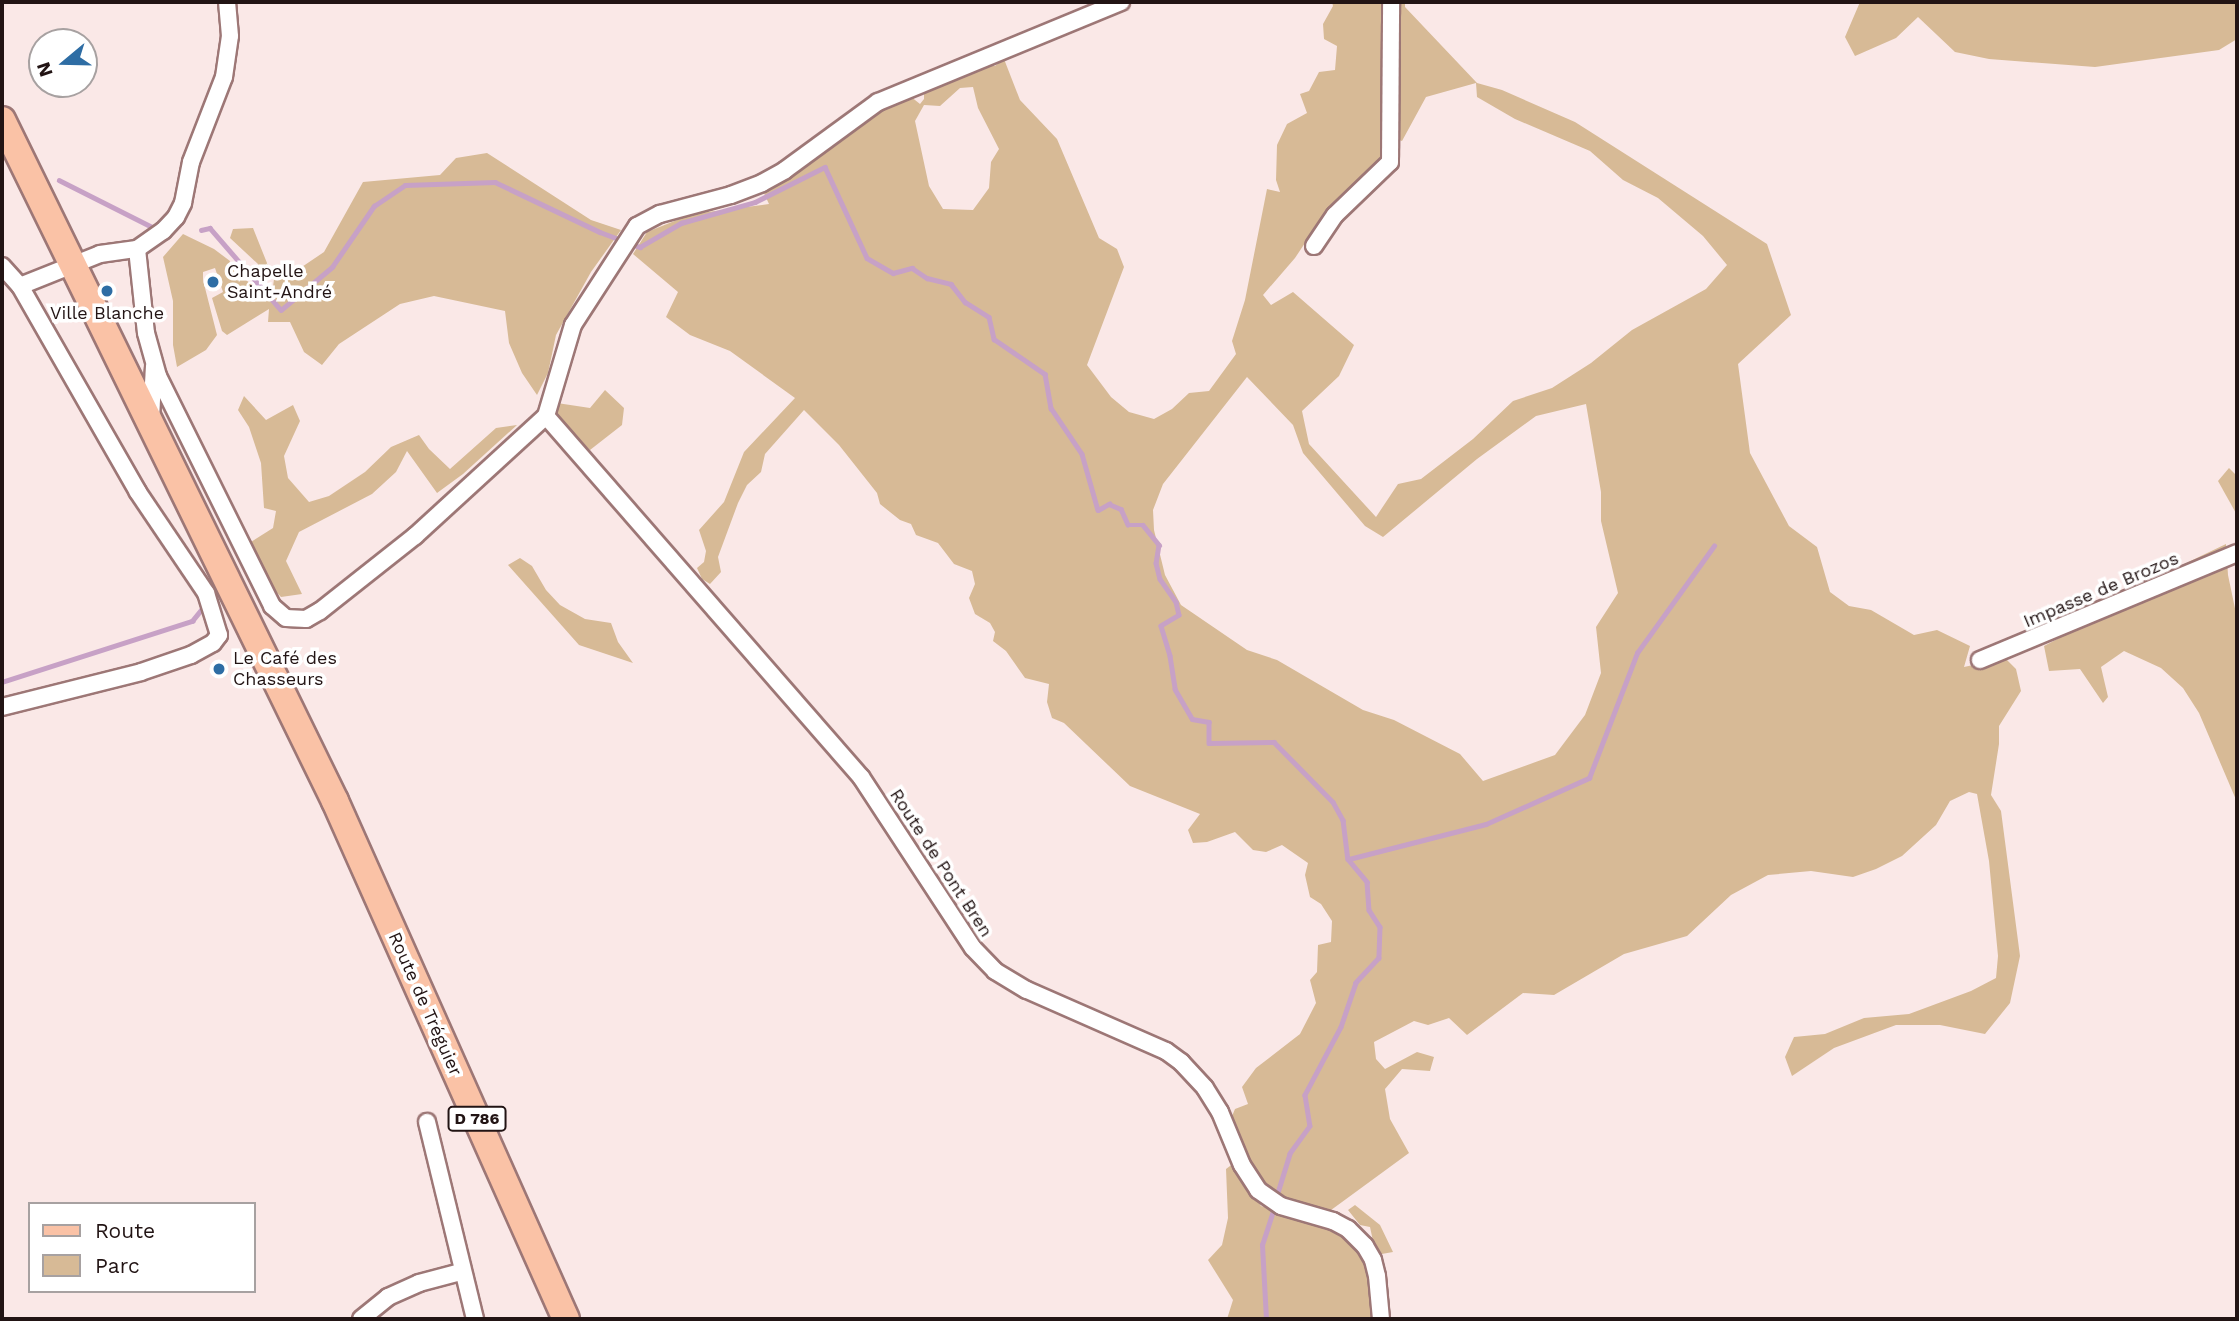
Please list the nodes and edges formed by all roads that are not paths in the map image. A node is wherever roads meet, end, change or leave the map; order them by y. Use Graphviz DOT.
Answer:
graph roads {
  1 [pos="227,2"];
  2 [pos="1121,2"];
  3 [pos="1391,2"];
  4 [pos="2,120"];
  5 [pos="1314,246"];
  6 [pos="137,249"];
  7 [pos="74,264"];
  8 [pos="2,266"];
  9 [pos="20,286"];
  10 [pos="154,363"];
  11 [pos="546,416"];
  12 [pos="151,423"];
  13 [pos="2237,553"];
  14 [pos="1980,660"];
  15 [pos="2,707"];
  16 [pos="427,1122"];
  17 [pos="461,1272"];
  18 [pos="362,1319"];
  19 [pos="475,1319"];
  20 [pos="566,1319"];
  21 [pos="1381,1319"];
  1 -- 6 [label="street"];
  2 -- 11 [label="street"];
  3 -- 5 [label="street"];
  4 -- 7 [label="main road, D 786"];
  6 -- 7 [label="street"];
  6 -- 10 [label="street"];
  7 -- 9 [label="street"];
  7 -- 12 [label="main road, D 786"];
  8 -- 9 [label="street"];
  9 -- 15 [label="street"];
  10 -- 11 [label="street"];
  10 -- 12 [label="street"];
  11 -- 21 [label="street, Route de Pont Bren"];
  12 -- 20 [label="main road, Route de Tréguier / D 786"];
  13 -- 14 [label="street, Impasse de Brozos"];
  16 -- 17 [label="street"];
  17 -- 18 [label="street"];
  17 -- 19 [label="street"];
}
